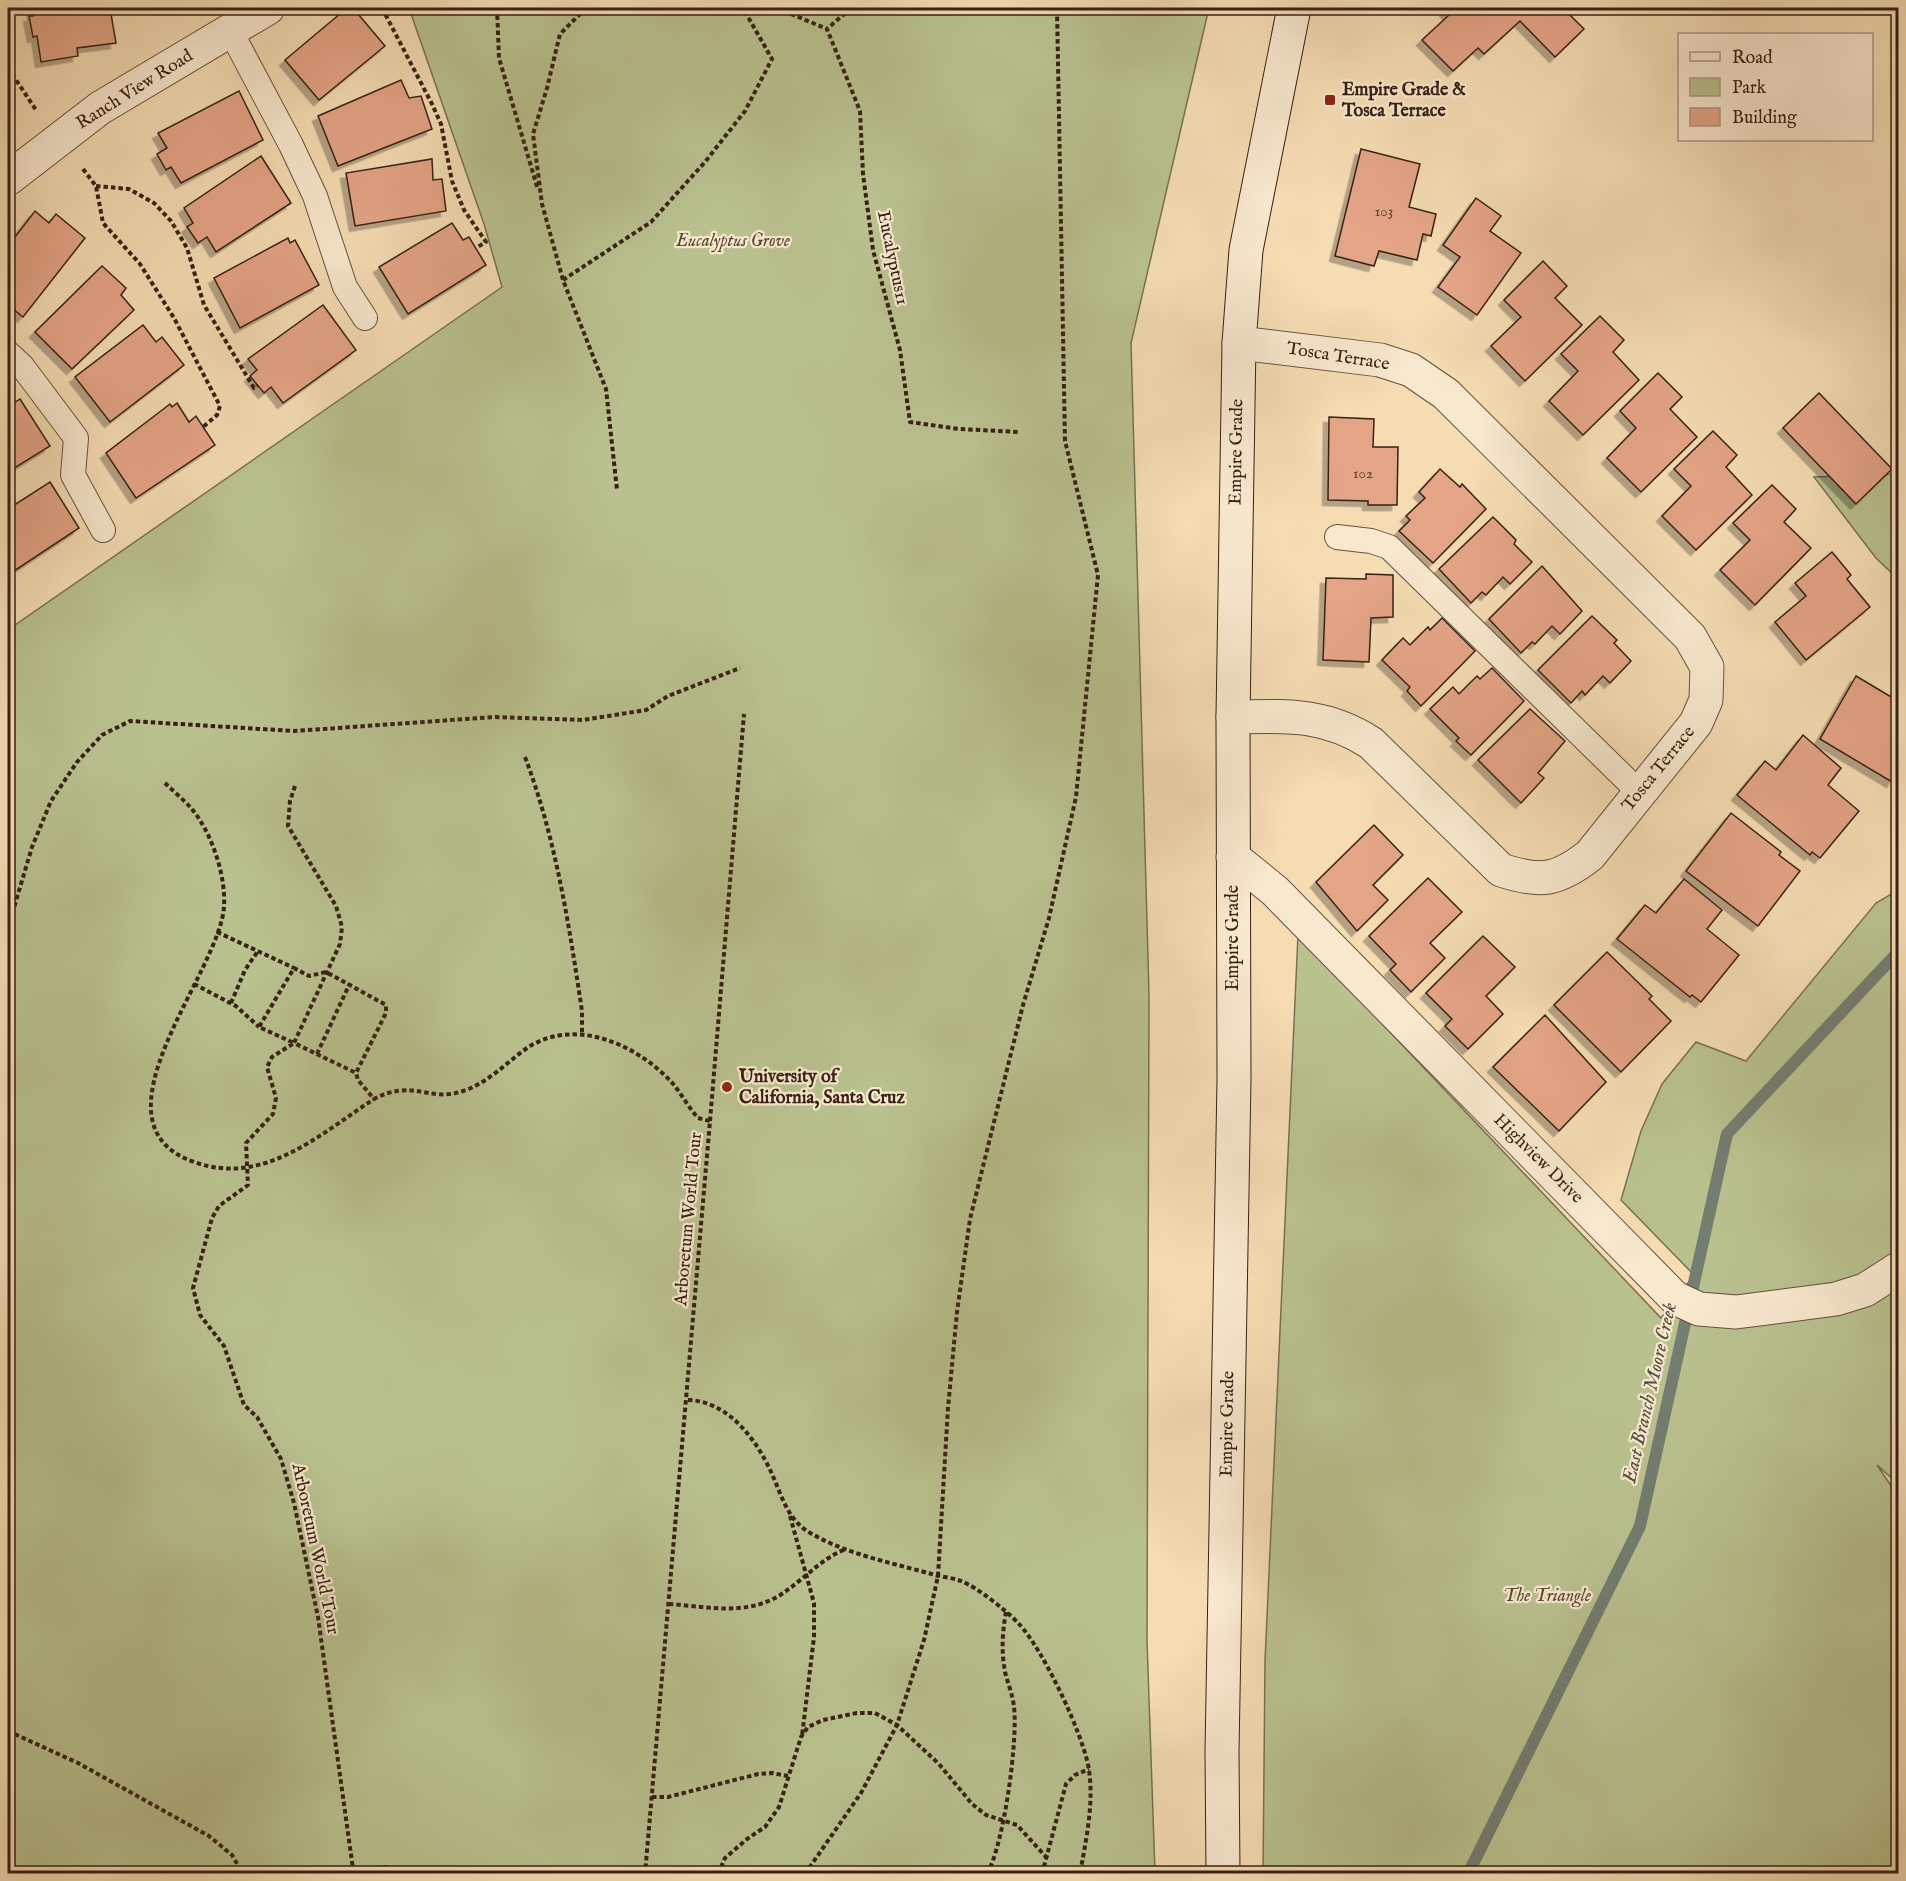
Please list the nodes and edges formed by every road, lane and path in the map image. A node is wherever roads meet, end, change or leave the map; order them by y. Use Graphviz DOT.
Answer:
graph roads {
  1 [pos="268,8"];
  2 [pos="382,8"];
  3 [pos="497,8"];
  4 [pos="586,8"];
  5 [pos="743,8"];
  6 [pos="777,8"];
  7 [pos="851,8"];
  8 [pos="1057,8"];
  9 [pos="1294,8"];
  10 [pos="827,28"];
  11 [pos="231,32"];
  12 [pos="8,69"];
  13 [pos="41,119"];
  14 [pos="82,167"];
  15 [pos="8,179"];
  16 [pos="96,186"];
  17 [pos="542,204"];
  18 [pos="476,248"];
  19 [pos="563,280"];
  20 [pos="365,318"];
  21 [pos="1239,343"];
  22 [pos="8,353"];
  23 [pos="258,385"];
  24 [pos="203,427"];
  25 [pos="1019,432"];
  26 [pos="617,490"];
  27 [pos="103,530"];
  28 [pos="1337,537"];
  29 [pos="740,668"];
  30 [pos="744,714"];
  31 [pos="1233,717"];
  32 [pos="525,757"];
  33 [pos="165,783"];
  34 [pos="295,786"];
  35 [pos="1640,793"];
  36 [pos="1233,857"];
  37 [pos="8,928"];
  38 [pos="217,932"];
  39 [pos="258,951"];
  40 [pos="294,968"];
  41 [pos="326,972"];
  42 [pos="350,983"];
  43 [pos="194,984"];
  44 [pos="231,1003"];
  45 [pos="259,1027"];
  46 [pos="582,1034"];
  47 [pos="294,1043"];
  48 [pos="317,1054"];
  49 [pos="356,1073"];
  50 [pos="374,1099"];
  51 [pos="710,1121"];
  52 [pos="247,1165"];
  53 [pos="1899,1269"];
  54 [pos="688,1400"];
  55 [pos="790,1516"];
  56 [pos="847,1549"];
  57 [pos="807,1573"];
  58 [pos="938,1576"];
  59 [pos="669,1604"];
  60 [pos="1006,1612"];
  61 [pos="897,1725"];
  62 [pos="8,1731"];
  63 [pos="801,1737"];
  64 [pos="1089,1769"];
  65 [pos="788,1776"];
  66 [pos="652,1797"];
  67 [pos="1001,1820"];
  68 [pos="1047,1858"];
  69 [pos="353,1869"];
  70 [pos="243,1874"];
  71 [pos="327,1874"];
  72 [pos="406,1874"];
  73 [pos="645,1874"];
  74 [pos="718,1874"];
  75 [pos="805,1874"];
  76 [pos="987,1874"];
  77 [pos="1042,1874"];
  78 [pos="1080,1874"];
  79 [pos="1223,1874"];
  1 -- 11 [label="street, Ranch View Road"];
  2 -- 18 [label="path"];
  3 -- 17 [label="path"];
  4 -- 17 [label="path"];
  5 -- 19 [label="path"];
  6 -- 10 [label="path"];
  7 -- 10 [label="path"];
  8 -- 58 [label="path"];
  9 -- 21 [label="street, Empire Grade"];
  10 -- 25 [label="path, Eucalyptus11"];
  11 -- 15 [label="street, Ranch View Road"];
  11 -- 20 [label="lane"];
  12 -- 13 [label="path"];
  14 -- 16 [label="path"];
  16 -- 23 [label="path"];
  16 -- 24 [label="path"];
  17 -- 19 [label="path"];
  19 -- 26 [label="path"];
  21 -- 31 [label="street, Empire Grade"];
  21 -- 35 [label="street, Tosca Terrace"];
  22 -- 27 [label="lane"];
  28 -- 35 [label="lane"];
  29 -- 37 [label="path"];
  30 -- 51 [label="path"];
  31 -- 35 [label="street, Tosca Terrace"];
  31 -- 36 [label="street, Empire Grade"];
  32 -- 46 [label="path"];
  33 -- 38 [label="path, Arboretum World Tour"];
  34 -- 41 [label="path"];
  36 -- 53 [label="street, Highview Drive"];
  36 -- 79 [label="street, Empire Grade"];
  38 -- 39 [label="path"];
  38 -- 43 [label="path, Arboretum World Tour"];
  39 -- 40 [label="path"];
  39 -- 44 [label="path"];
  40 -- 41 [label="path"];
  40 -- 45 [label="path"];
  41 -- 42 [label="path"];
  41 -- 47 [label="path"];
  42 -- 48 [label="path"];
  42 -- 49 [label="path"];
  43 -- 44 [label="path"];
  43 -- 52 [label="path, Arboretum World Tour"];
  44 -- 45 [label="path"];
  45 -- 47 [label="path"];
  46 -- 50 [label="path, Arboretum World Tour"];
  46 -- 51 [label="path, Arboretum World Tour"];
  47 -- 48 [label="path"];
  47 -- 52 [label="path, Arboretum World Tour"];
  48 -- 49 [label="path"];
  49 -- 50 [label="path"];
  50 -- 52 [label="path, Arboretum World Tour"];
  51 -- 54 [label="path, Arboretum World Tour"];
  52 -- 69 [label="path, Arboretum World Tour"];
  54 -- 55 [label="path"];
  54 -- 59 [label="path, Arboretum World Tour"];
  55 -- 56 [label="path"];
  55 -- 57 [label="path"];
  56 -- 57 [label="path"];
  56 -- 58 [label="path"];
  57 -- 59 [label="path"];
  57 -- 63 [label="path"];
  58 -- 60 [label="path"];
  58 -- 61 [label="path"];
  59 -- 66 [label="path, Arboretum World Tour"];
  60 -- 64 [label="path"];
  60 -- 67 [label="path"];
  61 -- 63 [label="path"];
  61 -- 67 [label="path"];
  61 -- 75 [label="path"];
  62 -- 70 [label="path"];
  63 -- 65 [label="path"];
  64 -- 68 [label="path"];
  64 -- 78 [label="path"];
  65 -- 66 [label="path"];
  65 -- 74 [label="path"];
  66 -- 73 [label="path, Arboretum World Tour"];
  67 -- 68 [label="path"];
  67 -- 76 [label="path"];
  68 -- 77 [label="path"];
  69 -- 71 [label="path"];
  69 -- 72 [label="path"];
}
